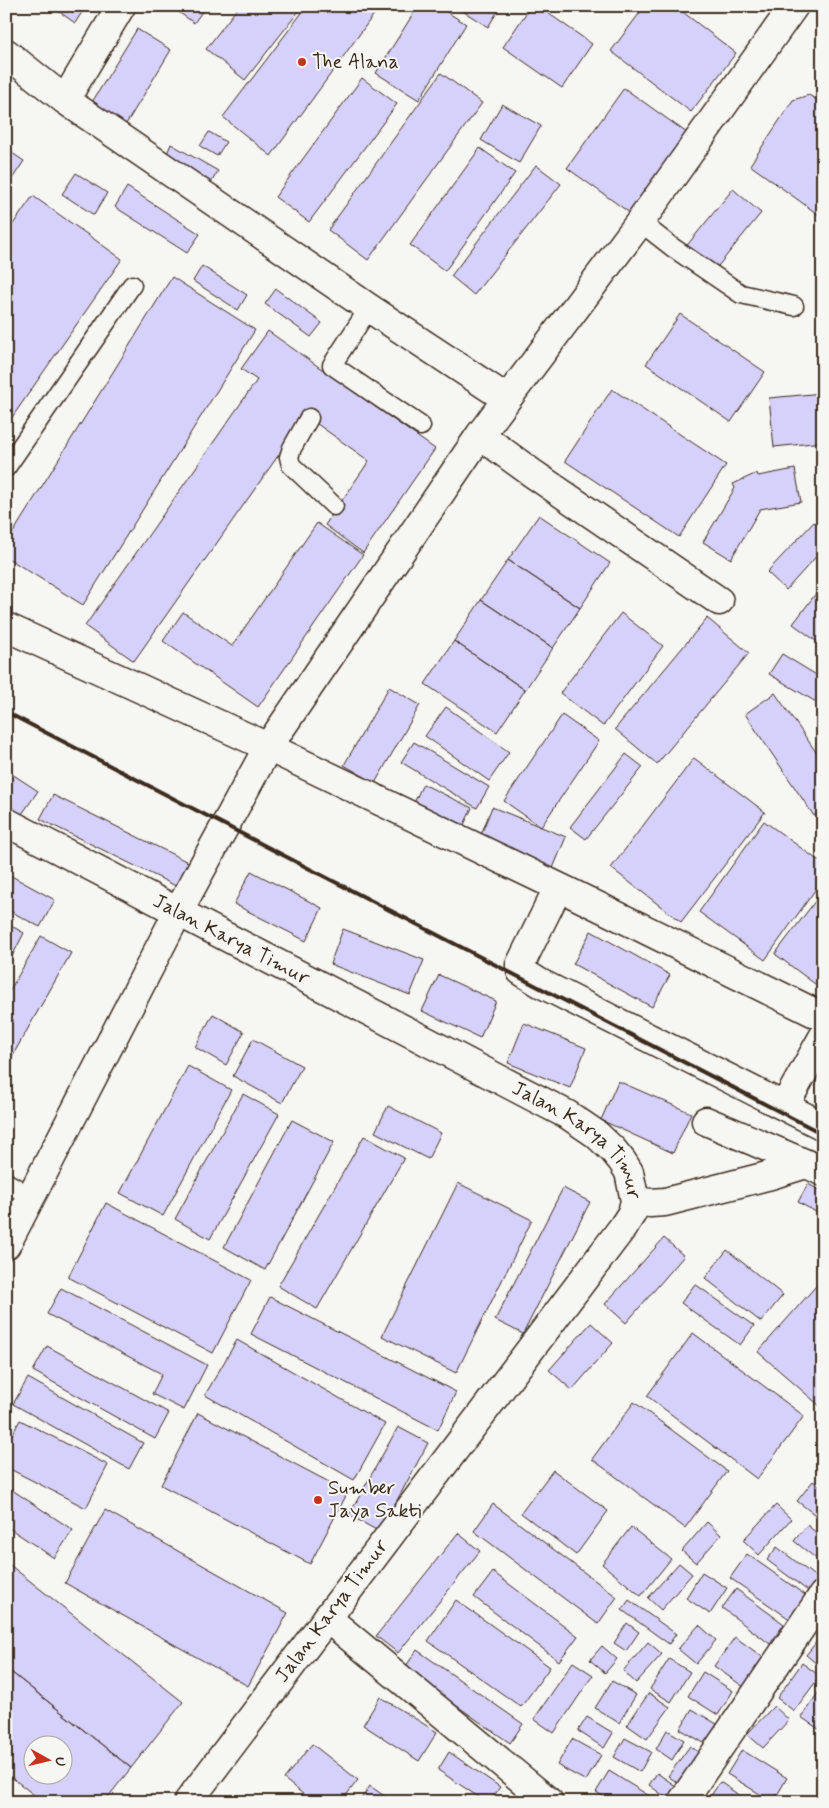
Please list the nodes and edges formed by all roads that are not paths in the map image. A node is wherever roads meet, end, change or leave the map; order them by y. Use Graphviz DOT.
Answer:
graph roads {
  1 [pos="121,6"];
  2 [pos="794,6"];
  3 [pos="6,53"];
  4 [pos="65,100"];
  5 [pos="640,222"];
  6 [pos="132,285"];
  7 [pos="794,306"];
  8 [pos="369,308"];
  9 [pos="507,399"];
  10 [pos="309,418"];
  11 [pos="421,426"];
  12 [pos="480,435"];
  13 [pos="6,468"];
  14 [pos="334,506"];
  15 [pos="719,601"];
  16 [pos="6,627"];
  17 [pos="268,747"];
  18 [pos="6,822"];
  19 [pos="567,891"];
  20 [pos="178,912"];
  21 [pos="823,1017"];
  22 [pos="823,1037"];
  23 [pos="785,1105"];
  24 [pos="706,1121"];
  25 [pos="823,1126"];
  26 [pos="816,1169"];
  27 [pos="6,1182"];
  28 [pos="32,1197"];
  29 [pos="635,1201"];
  30 [pos="6,1245"];
  31 [pos="823,1595"];
  32 [pos="327,1618"];
  33 [pos="188,1802"];
  34 [pos="549,1802"];
  35 [pos="682,1802"];
  1 -- 4 [label="street"];
  2 -- 5 [label="street"];
  3 -- 4 [label="street"];
  4 -- 8 [label="street"];
  5 -- 7 [label="lane"];
  5 -- 9 [label="street"];
  6 -- 13 [label="lane"];
  8 -- 9 [label="street"];
  8 -- 11 [label="lane"];
  9 -- 12 [label="street"];
  10 -- 14 [label="lane"];
  12 -- 15 [label="street"];
  12 -- 17 [label="street"];
  16 -- 17 [label="street"];
  17 -- 19 [label="street"];
  17 -- 20 [label="street"];
  18 -- 20 [label="street, Jalan Karya Timur"];
  19 -- 21 [label="street"];
  19 -- 23 [label="street"];
  20 -- 28 [label="street"];
  20 -- 29 [label="street, Jalan Karya Timur"];
  22 -- 23 [label="street"];
  23 -- 25 [label="street"];
  24 -- 26 [label="street"];
  26 -- 29 [label="street"];
  27 -- 28 [label="lane"];
  28 -- 30 [label="street"];
  29 -- 32 [label="street, Jalan Karya Timur"];
  31 -- 35 [label="street"];
  32 -- 33 [label="street, Jalan Karya Timur"];
  32 -- 34 [label="street"];
}
